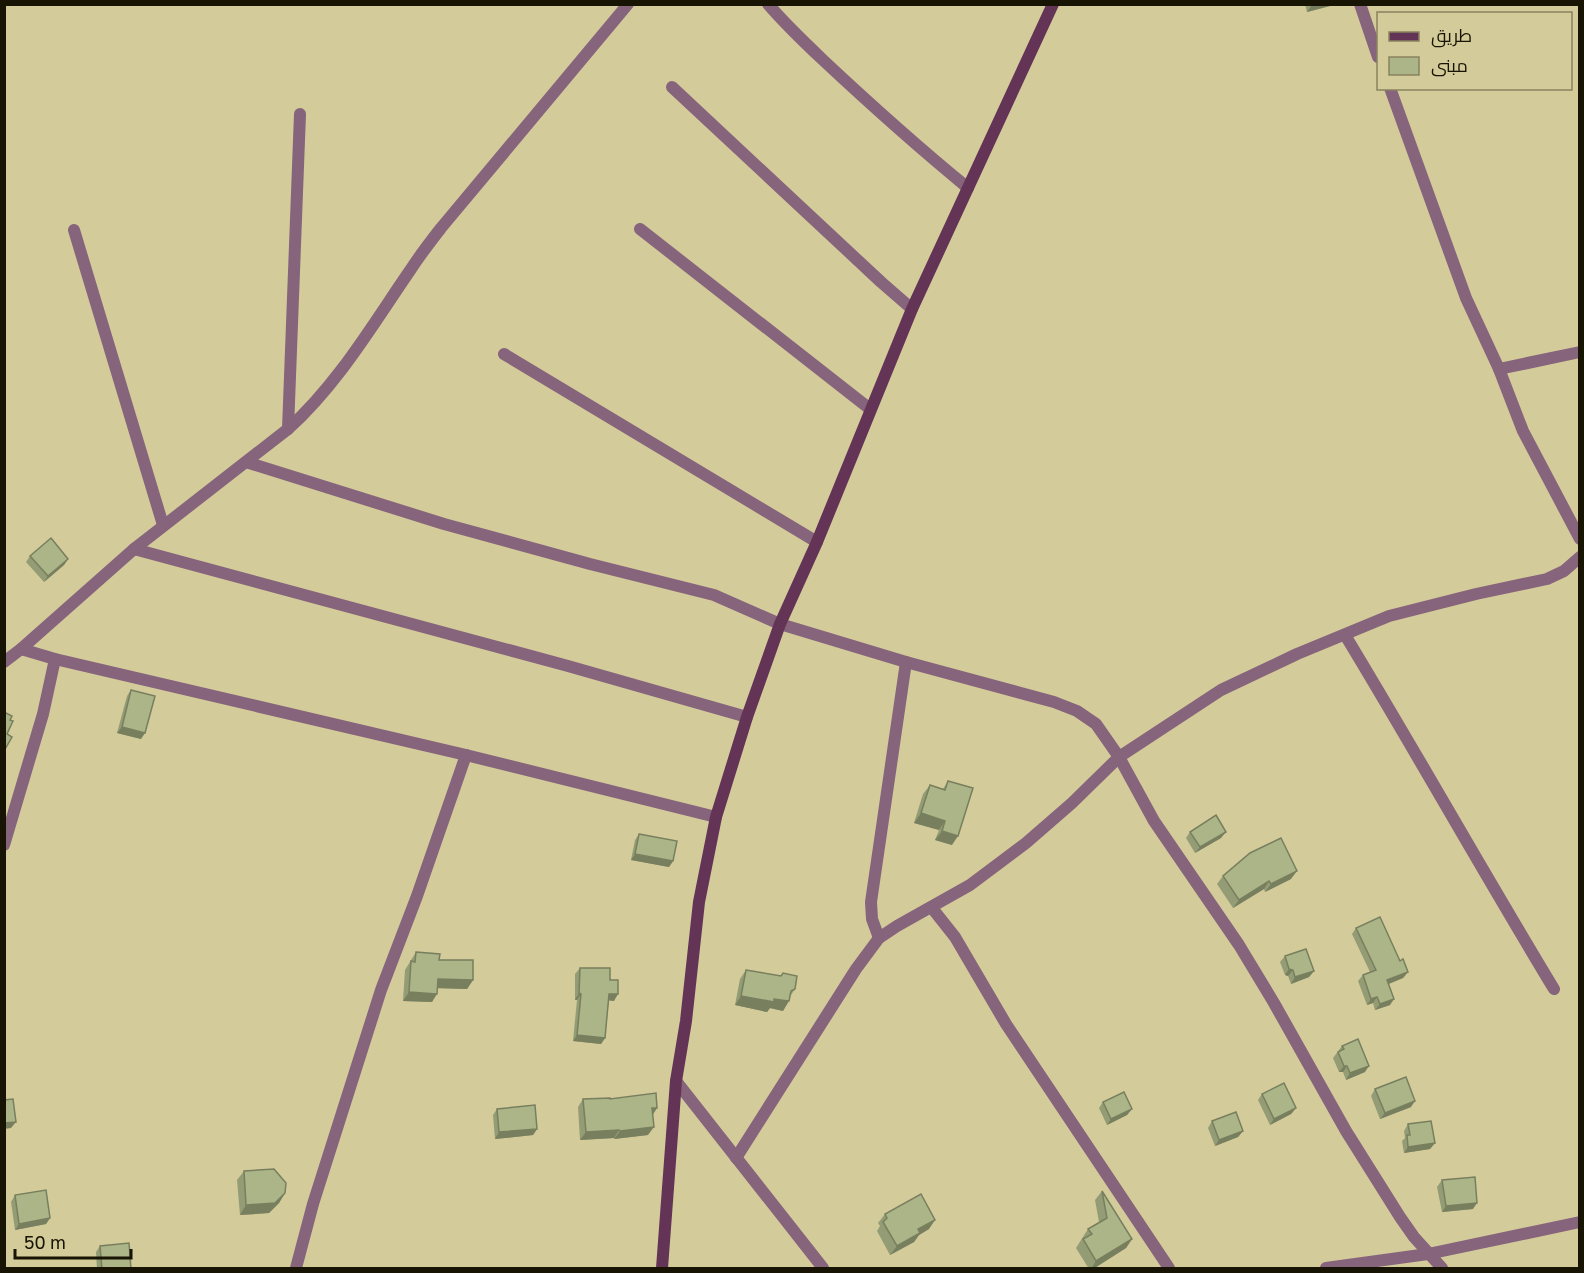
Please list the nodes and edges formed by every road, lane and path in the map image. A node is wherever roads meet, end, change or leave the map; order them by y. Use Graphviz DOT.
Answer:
graph roads {
  1 [pos="628,4"];
  2 [pos="768,4"];
  3 [pos="1053,4"];
  4 [pos="1360,4"];
  5 [pos="1377,54"];
  6 [pos="672,87"];
  7 [pos="1391,90"];
  8 [pos="300,114"];
  9 [pos="968,188"];
  10 [pos="640,229"];
  11 [pos="74,230"];
  12 [pos="912,309"];
  13 [pos="1580,352"];
  14 [pos="504,354"];
  15 [pos="1498,369"];
  16 [pos="870,410"];
  17 [pos="288,429"];
  18 [pos="246,462"];
  19 [pos="163,525"];
  20 [pos="1580,539"];
  21 [pos="816,542"];
  22 [pos="134,549"];
  23 [pos="1580,557"];
  24 [pos="780,624"];
  25 [pos="1345,634"];
  26 [pos="21,650"];
  27 [pos="55,659"];
  28 [pos="4,662"];
  29 [pos="906,662"];
  30 [pos="747,717"];
  31 [pos="466,755"];
  32 [pos="1119,757"];
  33 [pos="716,817"];
  34 [pos="4,845"];
  35 [pos="932,908"];
  36 [pos="879,938"];
  37 [pos="1554,988"];
  38 [pos="676,1081"];
  39 [pos="736,1158"];
  40 [pos="1580,1222"];
  41 [pos="1428,1254"];
  42 [pos="296,1269"];
  43 [pos="662,1269"];
  44 [pos="823,1269"];
  45 [pos="1169,1269"];
  46 [pos="1326,1269"];
  47 [pos="1442,1269"];
  1 -- 17 [label="street"];
  2 -- 9 [label="street"];
  3 -- 9 [label="street"];
  4 -- 5 [label="street"];
  6 -- 12 [label="street"];
  7 -- 15 [label="street"];
  8 -- 17 [label="street"];
  9 -- 12 [label="street"];
  10 -- 16 [label="street"];
  11 -- 19 [label="street"];
  12 -- 16 [label="street"];
  13 -- 15 [label="street"];
  14 -- 21 [label="street"];
  15 -- 20 [label="street"];
  16 -- 21 [label="street"];
  17 -- 18 [label="street"];
  18 -- 19 [label="street"];
  18 -- 24 [label="street"];
  19 -- 22 [label="street"];
  21 -- 24 [label="street"];
  22 -- 26 [label="street"];
  22 -- 30 [label="street"];
  23 -- 25 [label="street"];
  24 -- 29 [label="street"];
  24 -- 30 [label="street"];
  25 -- 32 [label="street"];
  25 -- 37 [label="street"];
  26 -- 27 [label="street"];
  26 -- 28 [label="street"];
  27 -- 31 [label="street"];
  27 -- 34 [label="street"];
  29 -- 32 [label="street"];
  29 -- 36 [label="street"];
  30 -- 33 [label="street"];
  31 -- 33 [label="street"];
  31 -- 42 [label="street"];
  32 -- 35 [label="street"];
  32 -- 41 [label="street"];
  33 -- 38 [label="street"];
  35 -- 36 [label="street"];
  35 -- 45 [label="street"];
  36 -- 39 [label="street"];
  38 -- 39 [label="street"];
  38 -- 43 [label="street"];
  39 -- 44 [label="street"];
  40 -- 41 [label="street"];
  41 -- 46 [label="street"];
  41 -- 47 [label="street"];
}
